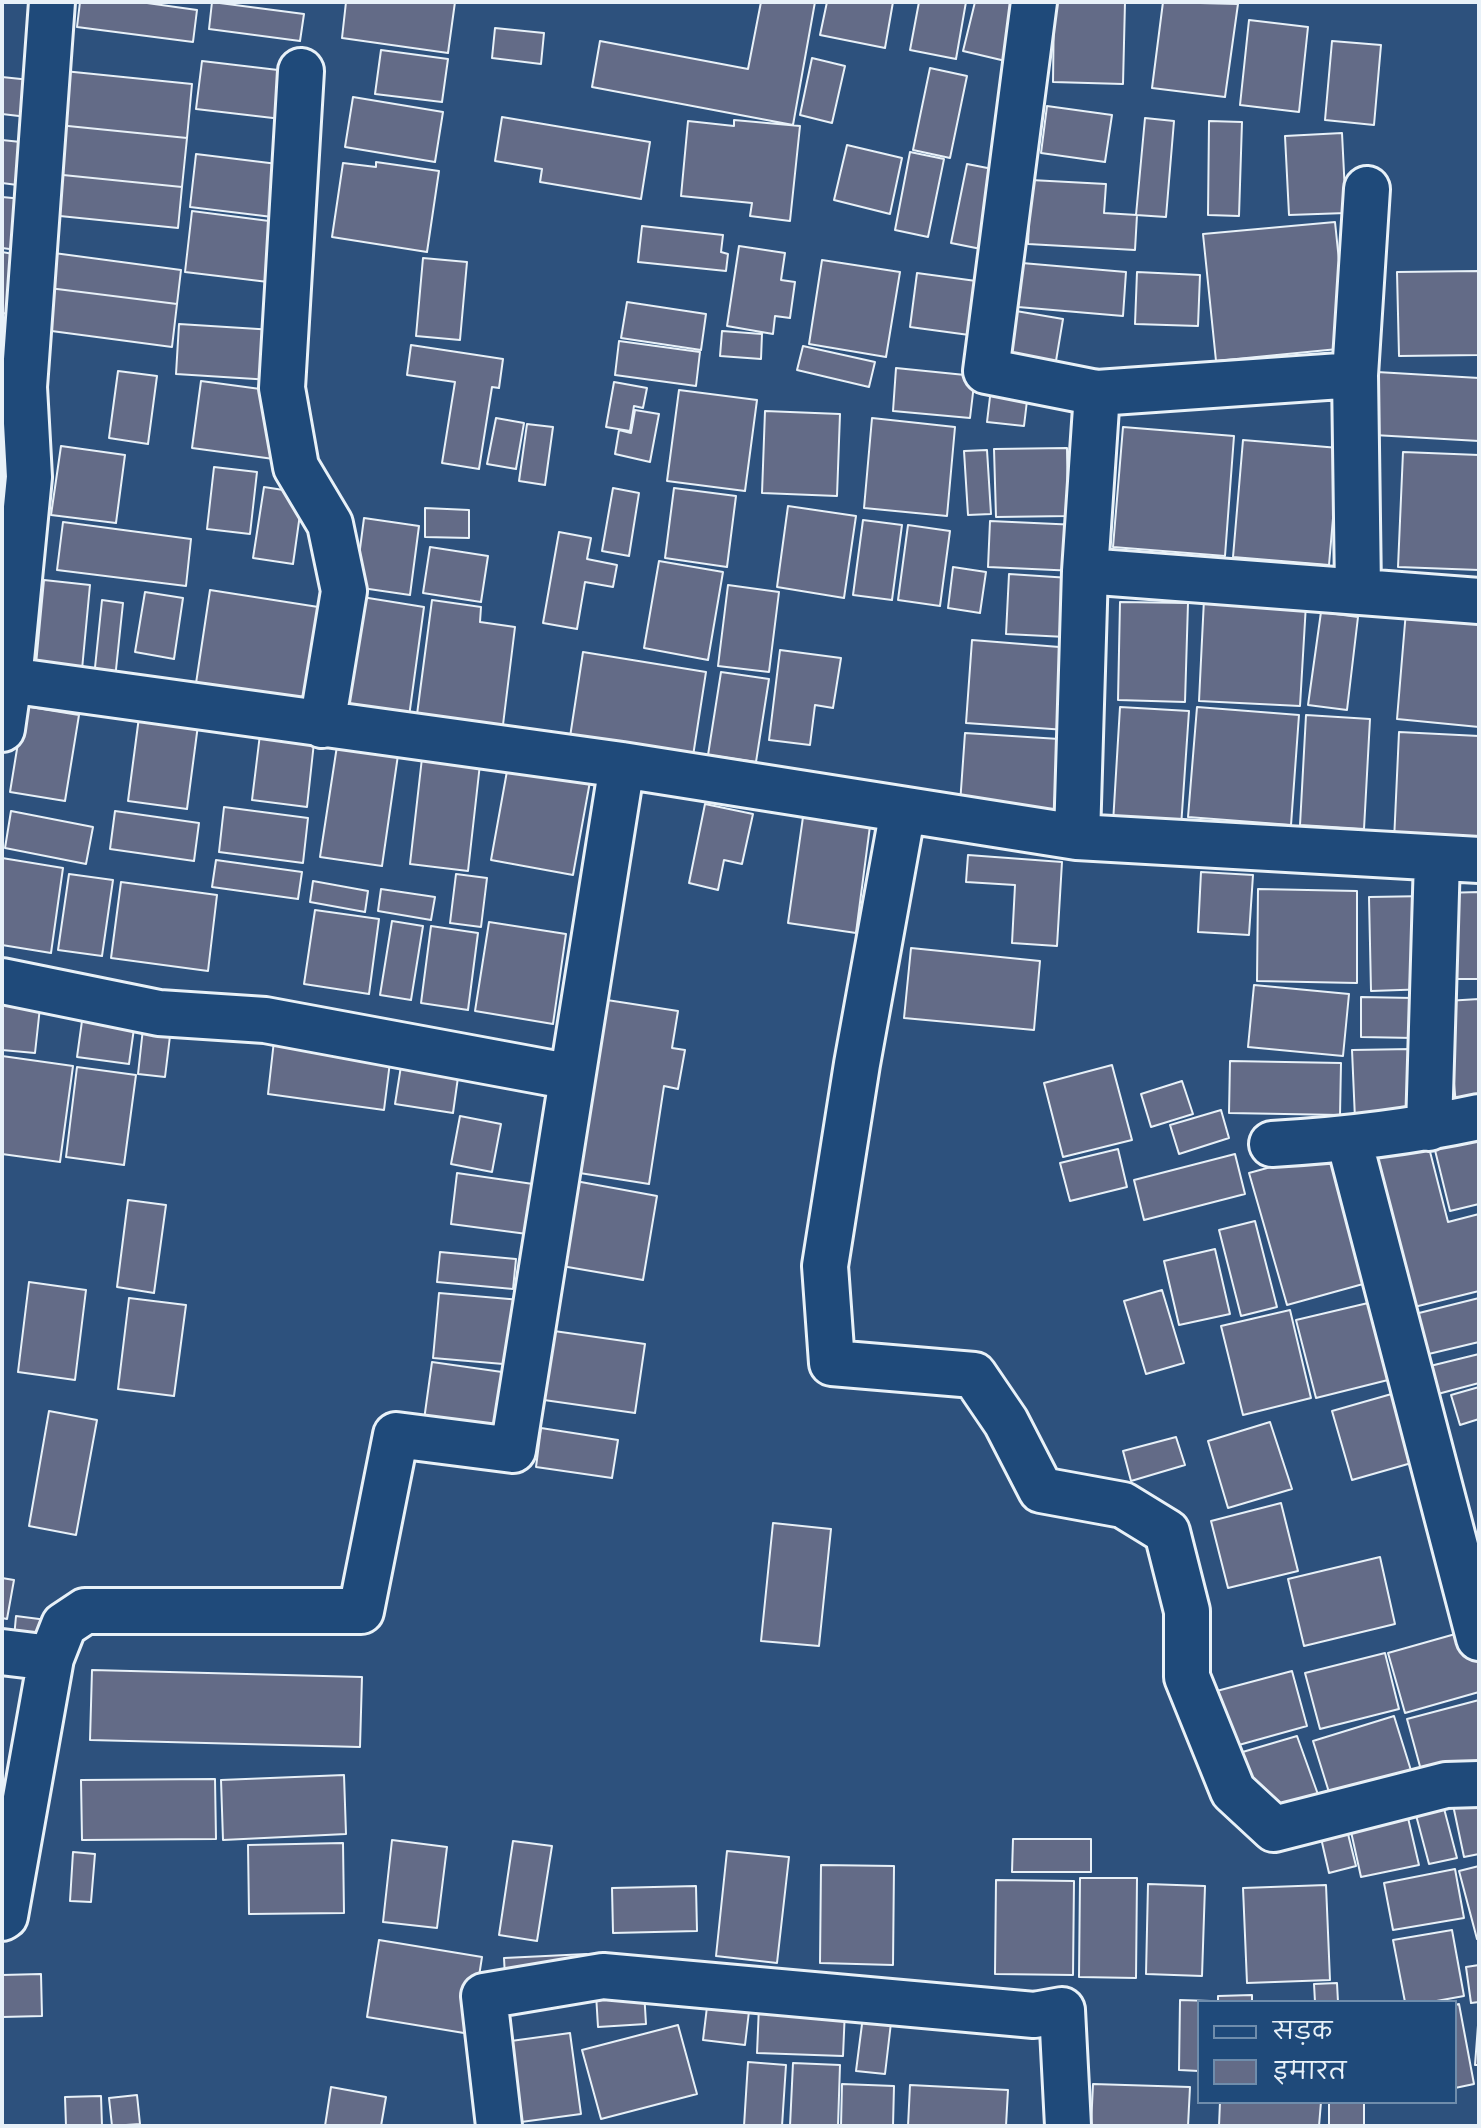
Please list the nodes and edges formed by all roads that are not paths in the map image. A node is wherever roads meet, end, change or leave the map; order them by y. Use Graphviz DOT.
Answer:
graph roads {
  1 [pos="52,2"];
  2 [pos="1034,2"];
  3 [pos="301,71"];
  4 [pos="1367,189"];
  5 [pos="1355,375"];
  6 [pos="1097,393"];
  7 [pos="1085,571"];
  8 [pos="1358,590"];
  9 [pos="1479,601"];
  10 [pos="6,680"];
  11 [pos="322,725"];
  12 [pos="2,729"];
  13 [pos="622,765"];
  14 [pos="903,810"];
  15 [pos="1077,837"];
  16 [pos="1458,860"];
  17 [pos="2,981"];
  18 [pos="572,1077"];
  19 [pos="1479,1117"];
  20 [pos="1429,1128"];
  21 [pos="1349,1140"];
  22 [pos="1272,1144"];
  23 [pos="1479,1638"];
  24 [pos="2,1652"];
  25 [pos="51,1658"];
  26 [pos="1479,1784"];
  27 [pos="2,1918"];
  28 [pos="499,2126"];
  29 [pos="1068,2126"];
  1 -- 10 [label="street"];
  2 -- 6 [label="street"];
  3 -- 11 [label="street"];
  4 -- 5 [label="street"];
  5 -- 6 [label="street"];
  5 -- 8 [label="street"];
  6 -- 7 [label="street"];
  7 -- 8 [label="street"];
  7 -- 15 [label="street"];
  8 -- 9 [label="street"];
  10 -- 11 [label="street"];
  10 -- 12 [label="street"];
  11 -- 13 [label="street"];
  13 -- 14 [label="street"];
  13 -- 18 [label="street"];
  14 -- 15 [label="street"];
  14 -- 26 [label="street"];
  15 -- 16 [label="street"];
  16 -- 20 [label="street"];
  17 -- 18 [label="street"];
  18 -- 25 [label="street"];
  19 -- 20 [label="street"];
  20 -- 21 [label="street"];
  21 -- 22 [label="street"];
  21 -- 23 [label="street"];
  24 -- 25 [label="street"];
  25 -- 27 [label="street"];
  28 -- 29 [label="street"];
}
